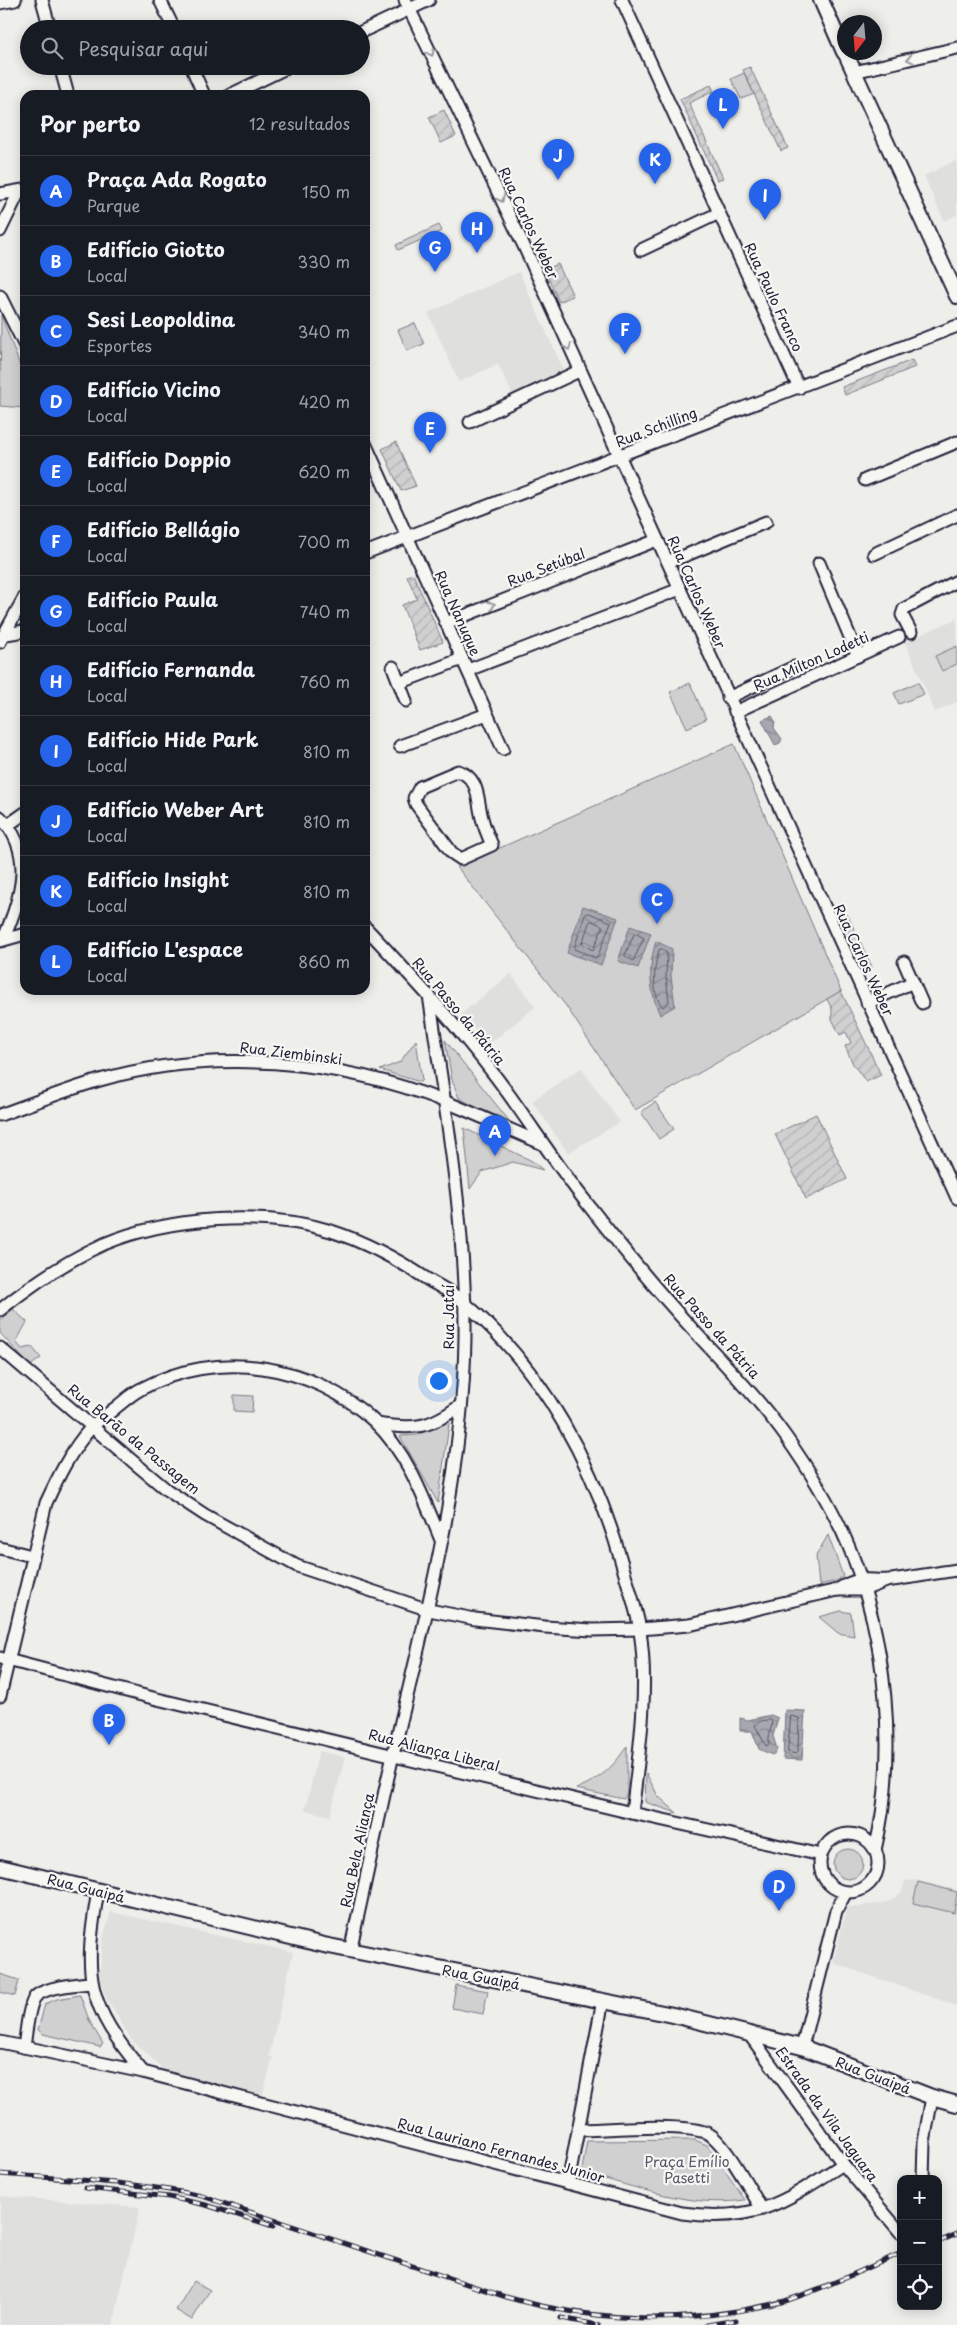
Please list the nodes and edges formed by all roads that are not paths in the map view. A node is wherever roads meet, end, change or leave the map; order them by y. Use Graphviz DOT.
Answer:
graph roads {
  1 [pos="15,0"];
  2 [pos="42,0"];
  3 [pos="160,0"];
  4 [pos="429,0"];
  5 [pos="622,0"];
  6 [pos="820,0"];
  7 [pos="0,3"];
  8 [pos="407,5"];
  9 [pos="48,20"];
  10 [pos="170,20"];
  11 [pos="370,27"];
  12 [pos="837,35"];
  13 [pos="957,48"];
  14 [pos="849,60"];
  15 [pos="854,72"];
  16 [pos="62,75"];
  17 [pos="195,75"];
  18 [pos="271,75"];
  19 [pos="67,90"];
  20 [pos="202,90"];
  21 [pos="240,90"];
  22 [pos="20,191"];
  23 [pos="0,194"];
  24 [pos="20,195"];
  25 [pos="719,213"];
  26 [pos="0,231"];
  27 [pos="641,250"];
  28 [pos="0,296"];
  29 [pos="957,296"];
  30 [pos="957,326"];
  31 [pos="20,336"];
  32 [pos="579,371"];
  33 [pos="799,388"];
  34 [pos="470,422"];
  35 [pos="957,442"];
  36 [pos="370,454"];
  37 [pos="620,457"];
  38 [pos="865,480"];
  39 [pos="957,515"];
  40 [pos="766,522"];
  41 [pos="408,537"];
  42 [pos="657,540"];
  43 [pos="370,551"];
  44 [pos="874,554"];
  45 [pos="668,561"];
  46 [pos="819,563"];
  47 [pos="957,581"];
  48 [pos="680,589"];
  49 [pos="20,606"];
  50 [pos="446,622"];
  51 [pos="911,632"];
  52 [pos="20,633"];
  53 [pos="3,638"];
  54 [pos="899,638"];
  55 [pos="858,656"];
  56 [pos="462,659"];
  57 [pos="393,667"];
  58 [pos="794,667"];
  59 [pos="468,670"];
  60 [pos="399,683"];
  61 [pos="728,698"];
  62 [pos="406,701"];
  63 [pos="735,712"];
  64 [pos="487,714"];
  65 [pos="400,746"];
  66 [pos="503,750"];
  67 [pos="479,796"];
  68 [pos="20,815"];
  69 [pos="4,821"];
  70 [pos="20,850"];
  71 [pos="20,898"];
  72 [pos="370,933"];
  73 [pos="20,935"];
  74 [pos="2,940"];
  75 [pos="904,962"];
  76 [pos="913,982"];
  77 [pos="429,994"];
  78 [pos="922,1003"];
  79 [pos="868,1004"];
  80 [pos="444,1101"];
  81 [pos="0,1115"];
  82 [pos="543,1144"];
  83 [pos="957,1198"];
  84 [pos="464,1302"];
  85 [pos="0,1310"];
  86 [pos="0,1348"];
  87 [pos="461,1405"];
  88 [pos="377,1424"];
  89 [pos="91,1427"];
  90 [pos="442,1540"];
  91 [pos="0,1548"];
  92 [pos="32,1556"];
  93 [pos="957,1570"];
  94 [pos="859,1579"];
  95 [pos="889,1580"];
  96 [pos="837,1590"];
  97 [pos="863,1590"];
  98 [pos="429,1610"];
  99 [pos="640,1629"];
  100 [pos="4,1659"];
  101 [pos="1,1692"];
  102 [pos="393,1756"];
  103 [pos="882,1812"];
  104 [pos="632,1813"];
  105 [pos="864,1839"];
  106 [pos="874,1850"];
  107 [pos="821,1855"];
  108 [pos="0,1866"];
  109 [pos="831,1886"];
  110 [pos="98,1891"];
  111 [pos="846,1892"];
  112 [pos="836,1911"];
  113 [pos="350,1950"];
  114 [pos="91,1983"];
  115 [pos="603,2000"];
  116 [pos="749,2034"];
  117 [pos="0,2042"];
  118 [pos="24,2047"];
  119 [pos="802,2047"];
  120 [pos="143,2072"];
  121 [pos="932,2097"];
  122 [pos="957,2104"];
  123 [pos="578,2130"];
  124 [pos="843,2164"];
  125 [pos="923,2175"];
  126 [pos="568,2183"];
  127 [pos="762,2209"];
  128 [pos="897,2228"];
  1 -- 7 [label="street"];
  2 -- 9 [label="street"];
  3 -- 10 [label="street"];
  4 -- 8 [label="street"];
  5 -- 25 [label="street, Rua Paulo Franco"];
  6 -- 12 [label="main road"];
  8 -- 11 [label="street"];
  8 -- 32 [label="street, Rua Carlos Weber, one-way"];
  13 -- 15 [label="street, one-way"];
  14 -- 15 [label="main road"];
  15 -- 29 [label="main road"];
  16 -- 19 [label="street"];
  17 -- 20 [label="street"];
  18 -- 21 [label="street"];
  22 -- 23 [label="street"];
  24 -- 26 [label="street"];
  25 -- 27 [label="street"];
  25 -- 33 [label="street, Rua Paulo Franco"];
  28 -- 31 [label="street"];
  30 -- 33 [label="street, Rua Schilling"];
  32 -- 34 [label="street"];
  32 -- 37 [label="street, Rua Carlos Weber"];
  33 -- 37 [label="street, Rua Schilling"];
  35 -- 38 [label="street"];
  36 -- 41 [label="street, Rua Nanuque"];
  37 -- 41 [label="street, Rua Schilling"];
  37 -- 42 [label="street, Rua Carlos Weber"];
  39 -- 44 [label="street"];
  40 -- 45 [label="street"];
  41 -- 43 [label="street, Rua Schilling"];
  41 -- 50 [label="street, Rua Nanuque"];
  42 -- 45 [label="street, Rua Carlos Weber"];
  50 -- 42 [label="street, Rua Setúbal, one-way"];
  45 -- 48 [label="street, Rua Carlos Weber"];
  46 -- 55 [label="street"];
  47 -- 51 [label="street"];
  48 -- 59 [label="street, Rua Nanuque"];
  48 -- 61 [label="street, Rua Carlos Weber"];
  49 -- 53 [label="street"];
  50 -- 56 [label="street, Rua Nanuque"];
  52 -- 53 [label="street"];
  54 -- 55 [label="street, Rua Milton Lodetti"];
  55 -- 63 [label="street, Rua Milton Lodetti"];
  56 -- 59 [label="street, Rua Nanuque"];
  56 -- 60 [label="street"];
  57 -- 60 [label="street"];
  58 -- 61 [label="street"];
  59 -- 64 [label="street"];
  60 -- 62 [label="street"];
  61 -- 63 [label="street, Rua Carlos Weber"];
  63 -- 79 [label="street, Rua Carlos Weber"];
  64 -- 65 [label="street"];
  64 -- 66 [label="street"];
  67 -- 67 [label="street"];
  68 -- 69 [label="street"];
  69 -- 70 [label="street"];
  71 -- 74 [label="street"];
  72 -- 77 [label="street, Rua Passo da Pátria"];
  73 -- 74 [label="street"];
  75 -- 76 [label="street"];
  76 -- 78 [label="street"];
  76 -- 79 [label="street"];
  77 -- 80 [label="street, Rua Jataí"];
  77 -- 82 [label="street, Rua Passo da Pátria"];
  79 -- 83 [label="street, Rua Carlos Weber"];
  80 -- 81 [label="street, Rua Ziembinski"];
  80 -- 82 [label="street, Rua Ziembinski"];
  80 -- 84 [label="street, Rua Jataí"];
  82 -- 94 [label="street, Rua Passo da Pátria"];
  84 -- 85 [label="street"];
  84 -- 87 [label="street, Rua Jataí"];
  84 -- 99 [label="street"];
  86 -- 89 [label="street, Rua Barão da Passagem"];
  87 -- 88 [label="street"];
  87 -- 90 [label="street, Rua Jataí"];
  88 -- 89 [label="street"];
  88 -- 90 [label="street"];
  89 -- 92 [label="street"];
  89 -- 98 [label="street, Rua Barão da Passagem"];
  90 -- 98 [label="street, Rua Jataí"];
  91 -- 92 [label="street"];
  92 -- 100 [label="street"];
  93 -- 95 [label="street, Rua Barão da Passagem"];
  94 -- 95 [label="street, Rua Barão da Passagem"];
  94 -- 96 [label="street, Rua Barão da Passagem"];
  94 -- 97 [label="street, Rua Passo da Pátria"];
  95 -- 97 [label="street, Rua Barão da Passagem"];
  96 -- 97 [label="street, Rua Barão da Passagem"];
  96 -- 99 [label="street, Rua Barão da Passagem"];
  97 -- 103 [label="street, Rua Passo da Pátria"];
  98 -- 99 [label="street, Rua Barão da Passagem"];
  98 -- 102 [label="street, Rua Jataí"];
  99 -- 104 [label="street"];
  100 -- 101 [label="street"];
  100 -- 102 [label="street, Rua Aliança Liberal"];
  102 -- 104 [label="street, Rua Aliança Liberal"];
  102 -- 113 [label="street, Rua Bela Aliança"];
  103 -- 105 [label="street, Rua Passo da Pátria"];
  103 -- 106 [label="street, Rua Passo da Pátria"];
  104 -- 107 [label="street, Rua Aliança Liberal"];
  105 -- 106 [label="street"];
  105 -- 107 [label="street"];
  106 -- 111 [label="street"];
  107 -- 109 [label="street"];
  108 -- 110 [label="main road, Rua Guaipá"];
  109 -- 111 [label="street"];
  109 -- 112 [label="street"];
  110 -- 113 [label="main road, Rua Guaipá"];
  110 -- 114 [label="street"];
  111 -- 112 [label="street"];
  112 -- 119 [label="street"];
  113 -- 115 [label="main road, Rua Guaipá"];
  114 -- 118 [label="street"];
  114 -- 120 [label="street"];
  115 -- 116 [label="main road, Rua Guaipá"];
  115 -- 123 [label="street"];
  116 -- 119 [label="main road, Rua Guaipá"];
  116 -- 124 [label="street, Estrada da Vila Jaguara"];
  117 -- 118 [label="street, Rua Lauriano Fernandes Junior"];
  118 -- 120 [label="street, Rua Lauriano Fernandes Junior"];
  119 -- 121 [label="main road, Rua Guaipá"];
  120 -- 126 [label="street, Rua Lauriano Fernandes Junior"];
  121 -- 122 [label="main road, Rua Guaipá"];
  121 -- 125 [label="street"];
  123 -- 126 [label="street"];
  123 -- 127 [label="street"];
  124 -- 127 [label="street, Rua Lauriano Fernandes Junior"];
  124 -- 128 [label="street, Estrada da Vila Jaguara"];
  126 -- 127 [label="street, Rua Lauriano Fernandes Junior"];
}
